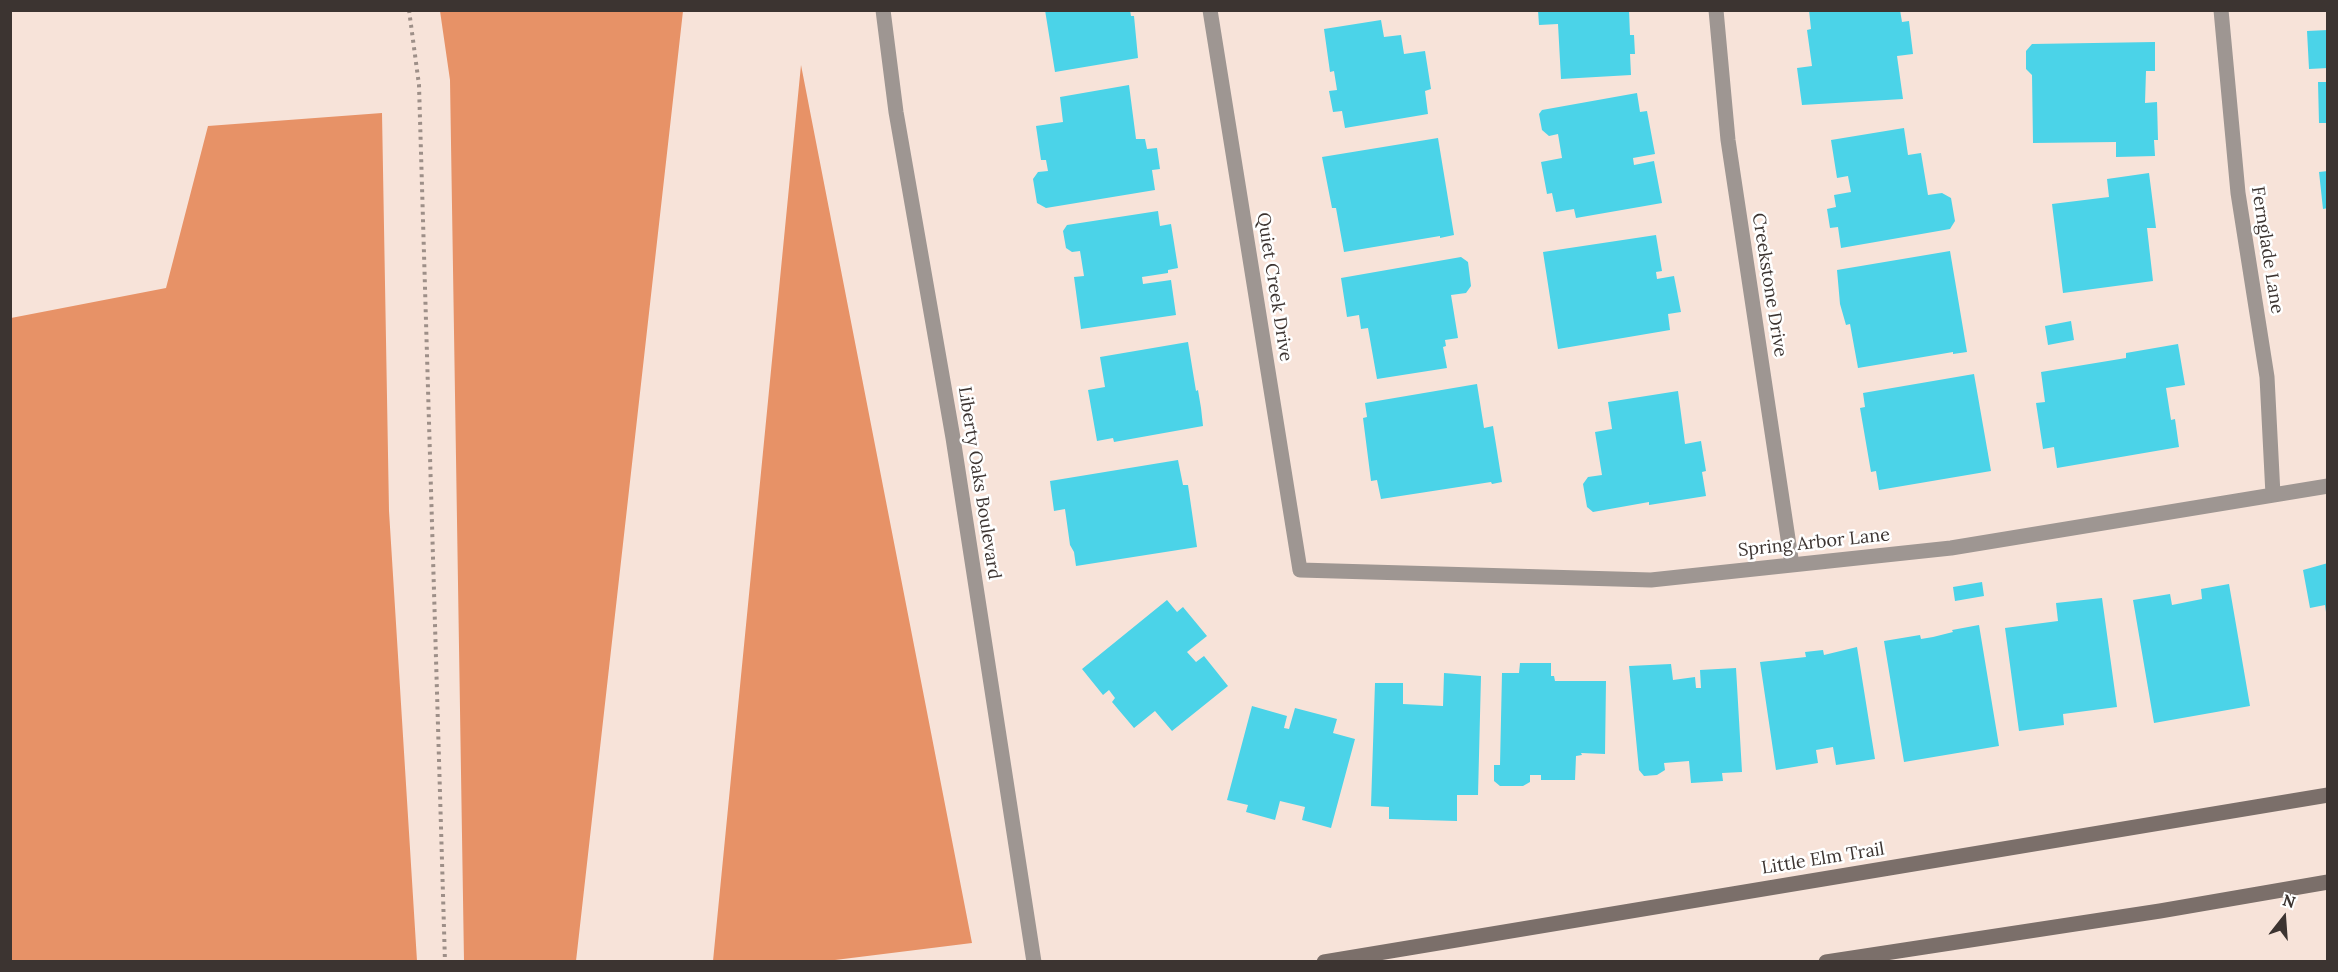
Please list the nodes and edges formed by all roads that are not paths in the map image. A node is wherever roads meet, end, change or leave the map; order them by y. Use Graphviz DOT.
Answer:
graph roads {
  1 [pos="883,10"];
  2 [pos="1210,10"];
  3 [pos="1716,10"];
  4 [pos="2221,10"];
  5 [pos="2328,486"];
  6 [pos="2273,495"];
  7 [pos="1792,565"];
  8 [pos="1299,570"];
  9 [pos="2328,795"];
  10 [pos="2328,882"];
  11 [pos="1034,962"];
  12 [pos="1324,962"];
  13 [pos="1826,962"];
  1 -- 11 [label="street, Liberty Oaks Boulevard"];
  2 -- 8 [label="street, Quiet Creek Drive"];
  3 -- 7 [label="street, Creekstone Drive"];
  4 -- 6 [label="street, Fernglade Lane"];
  5 -- 6 [label="street, Spring Arbor Lane"];
  6 -- 7 [label="street, Spring Arbor Lane"];
  7 -- 8 [label="street, Spring Arbor Lane"];
  9 -- 12 [label="street, Little Elm Trail"];
  10 -- 13 [label="street"];
}
